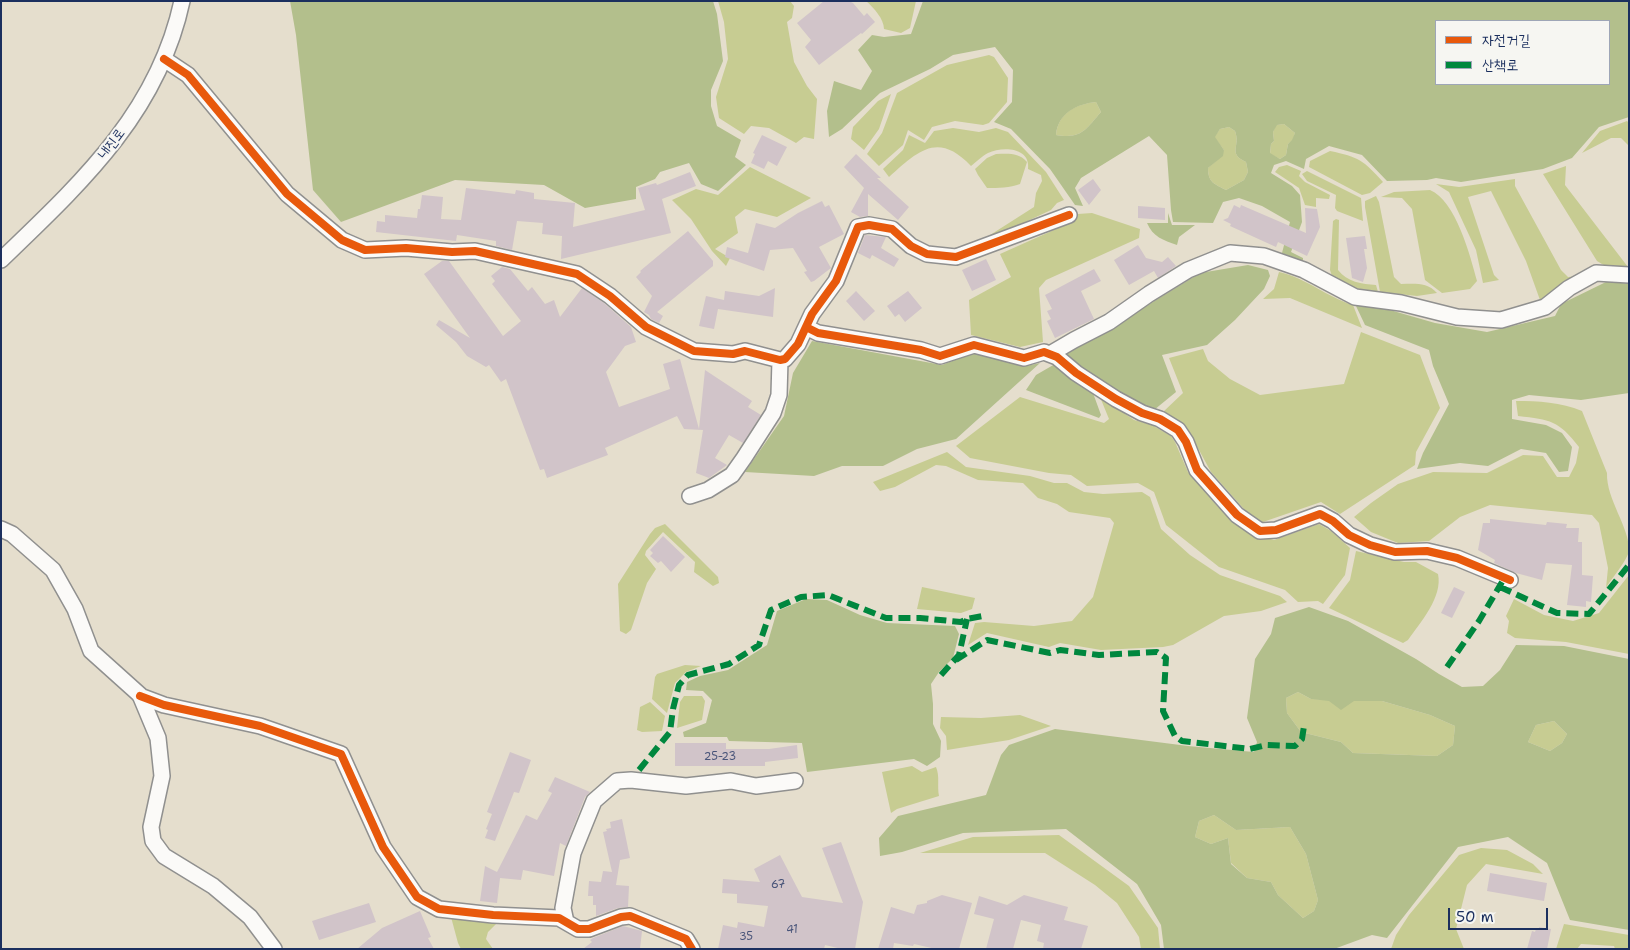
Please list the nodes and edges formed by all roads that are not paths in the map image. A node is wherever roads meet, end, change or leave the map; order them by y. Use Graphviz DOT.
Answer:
graph roads {
  1 [pos="182,1"];
  2 [pos="164,60"];
  3 [pos="1069,215"];
  4 [pos="1,260"];
  5 [pos="1629,275"];
  6 [pos="806,327"];
  7 [pos="1050,354"];
  8 [pos="780,360"];
  9 [pos="690,496"];
  10 [pos="1,529"];
  11 [pos="1510,580"];
  12 [pos="140,696"];
  13 [pos="795,781"];
  14 [pos="566,922"];
  15 [pos="274,949"];
  16 [pos="692,949"];
  1 -- 2 [label="street, 내진로"];
  2 -- 4 [label="street, 내진로"];
  2 -- 8 [label="street"];
  3 -- 6 [label="street"];
  5 -- 7 [label="street"];
  6 -- 7 [label="street"];
  6 -- 8 [label="street"];
  7 -- 11 [label="street"];
  8 -- 9 [label="street"];
  10 -- 12 [label="street"];
  12 -- 14 [label="street"];
  12 -- 15 [label="street"];
  13 -- 14 [label="street"];
  14 -- 16 [label="street"];
}
